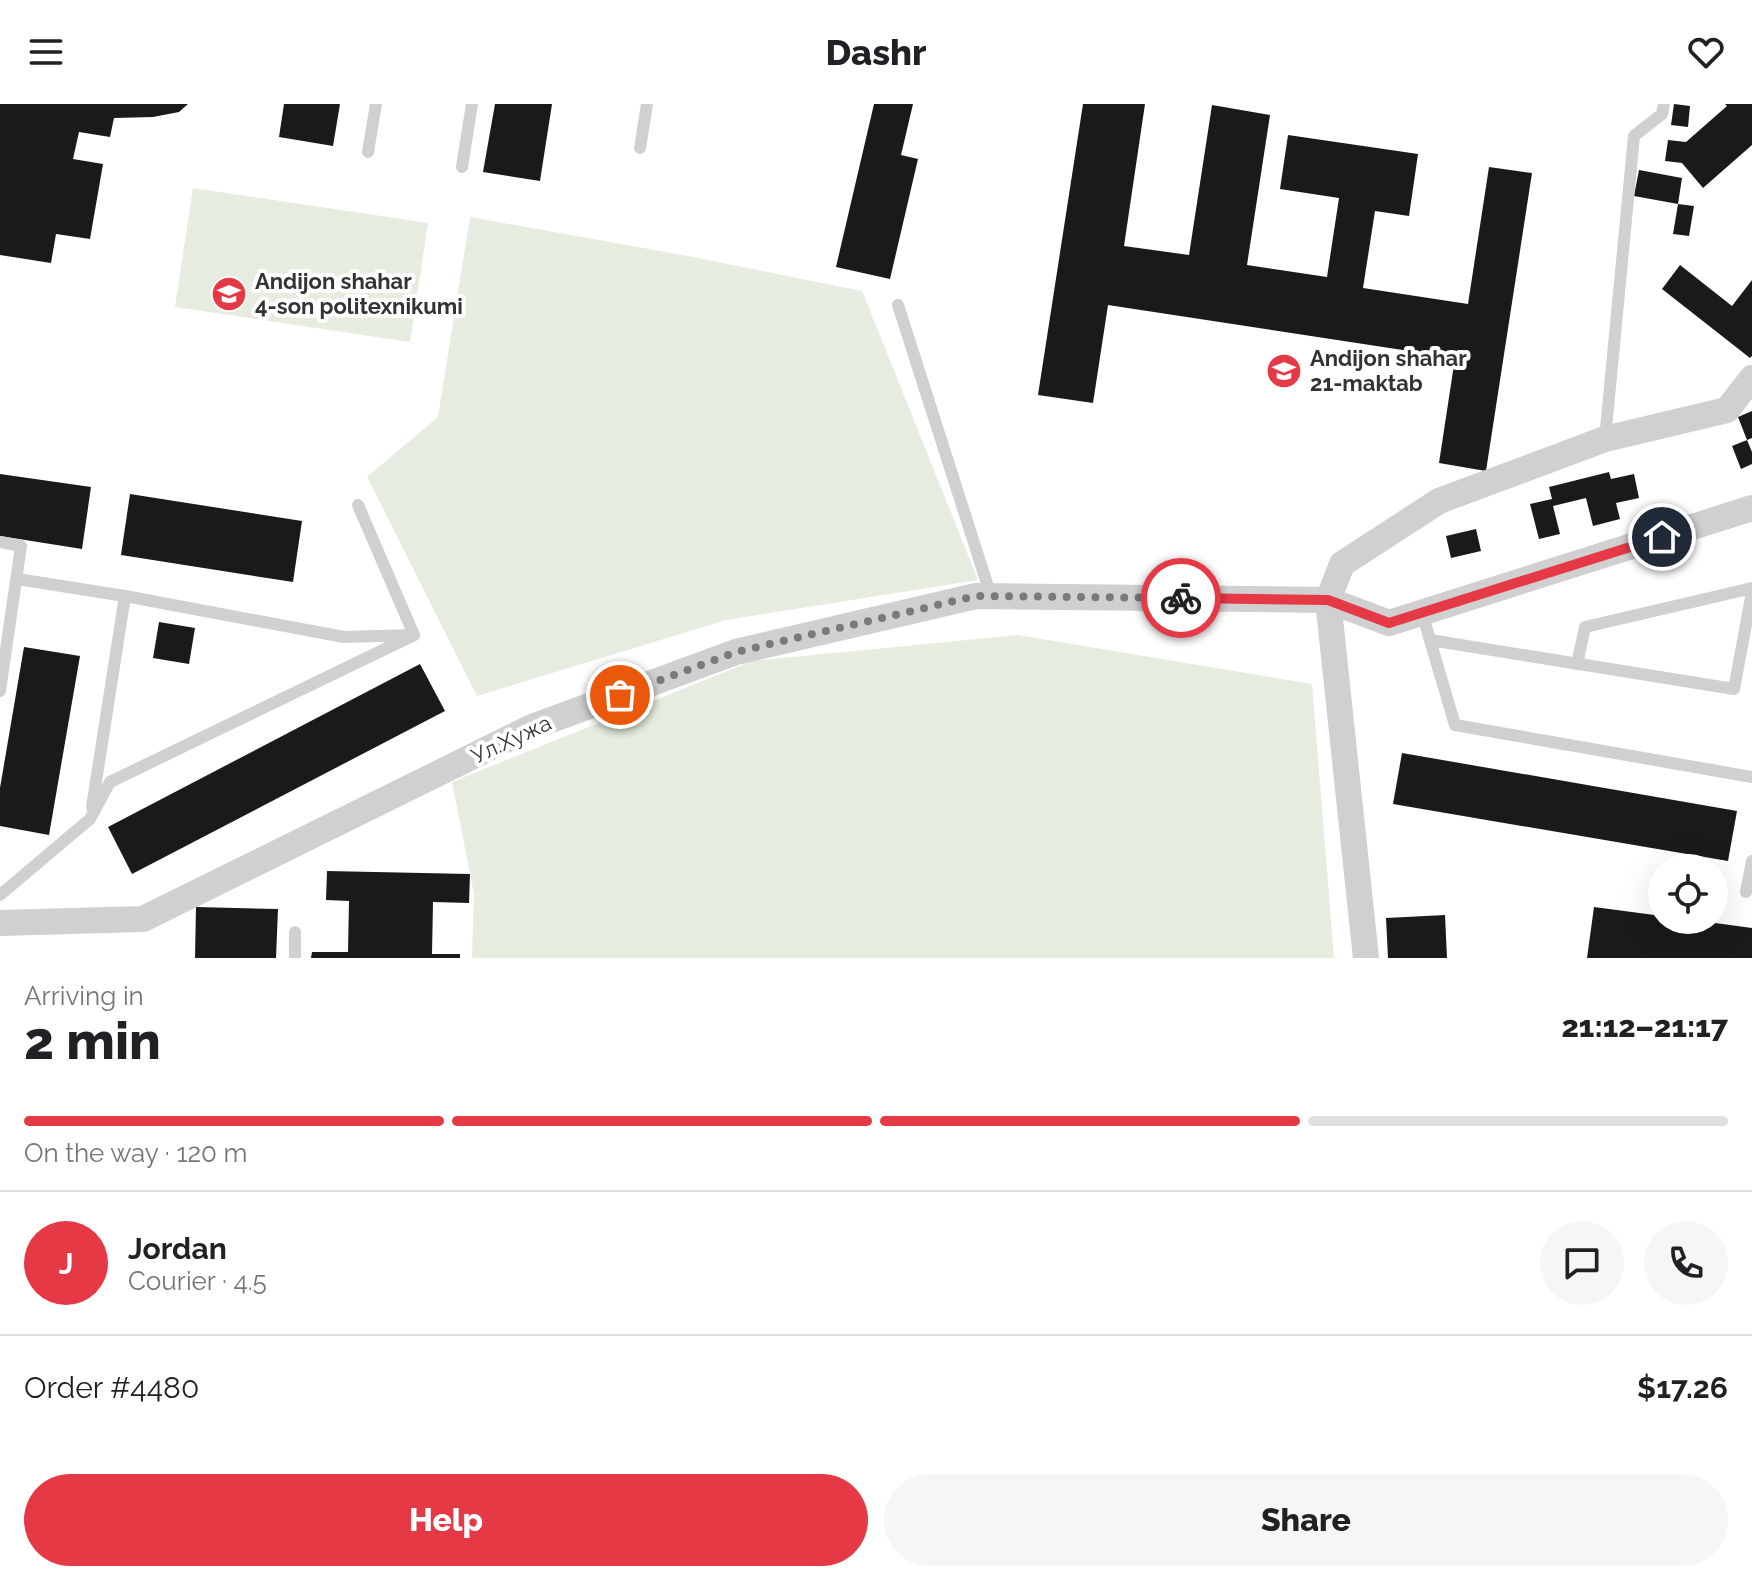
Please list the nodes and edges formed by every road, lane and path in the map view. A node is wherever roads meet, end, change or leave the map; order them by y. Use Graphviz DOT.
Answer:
graph roads {
  1 [pos="376,104"];
  2 [pos="472,104"];
  3 [pos="647,104"];
  4 [pos="1664,104"];
  5 [pos="640,148"];
  6 [pos="368,152"];
  7 [pos="462,167"];
  8 [pos="898,305"];
  9 [pos="1752,378"];
  10 [pos="1605,439"];
  11 [pos="358,505"];
  12 [pos="1752,508"];
  13 [pos="0,542"];
  14 [pos="17,579"];
  15 [pos="1752,590"];
  16 [pos="125,596"];
  17 [pos="991,596"];
  18 [pos="1328,600"];
  19 [pos="1422,613"];
  20 [pos="414,635"];
  21 [pos="1430,640"];
  22 [pos="1577,664"];
  23 [pos="0,691"];
  24 [pos="1752,777"];
  25 [pos="90,819"];
  26 [pos="1752,861"];
  27 [pos="1746,892"];
  28 [pos="0,895"];
  29 [pos="0,923"];
  30 [pos="295,932"];
  31 [pos="295,958"];
  32 [pos="1366,958"];
  1 -- 6 [label="lane"];
  2 -- 7 [label="lane"];
  3 -- 5 [label="lane"];
  4 -- 10 [label="lane"];
  8 -- 17 [label="lane"];
  9 -- 10 [label="street"];
  10 -- 18 [label="street"];
  11 -- 20 [label="lane"];
  12 -- 19 [label="street, Ул.Хужа"];
  13 -- 14 [label="lane"];
  14 -- 16 [label="lane"];
  14 -- 23 [label="lane"];
  15 -- 22 [label="lane"];
  15 -- 22 [label="lane"];
  16 -- 20 [label="lane"];
  16 -- 25 [label="lane"];
  17 -- 18 [label="street, Ул.Хужа"];
  17 -- 29 [label="street, Ул.Хужа"];
  18 -- 19 [label="street, Ул.Хужа"];
  18 -- 32 [label="street"];
  19 -- 21 [label="lane"];
  20 -- 25 [label="lane"];
  21 -- 22 [label="lane"];
  21 -- 24 [label="lane"];
  25 -- 28 [label="lane"];
  26 -- 27 [label="lane"];
  30 -- 31 [label="lane"];
}
